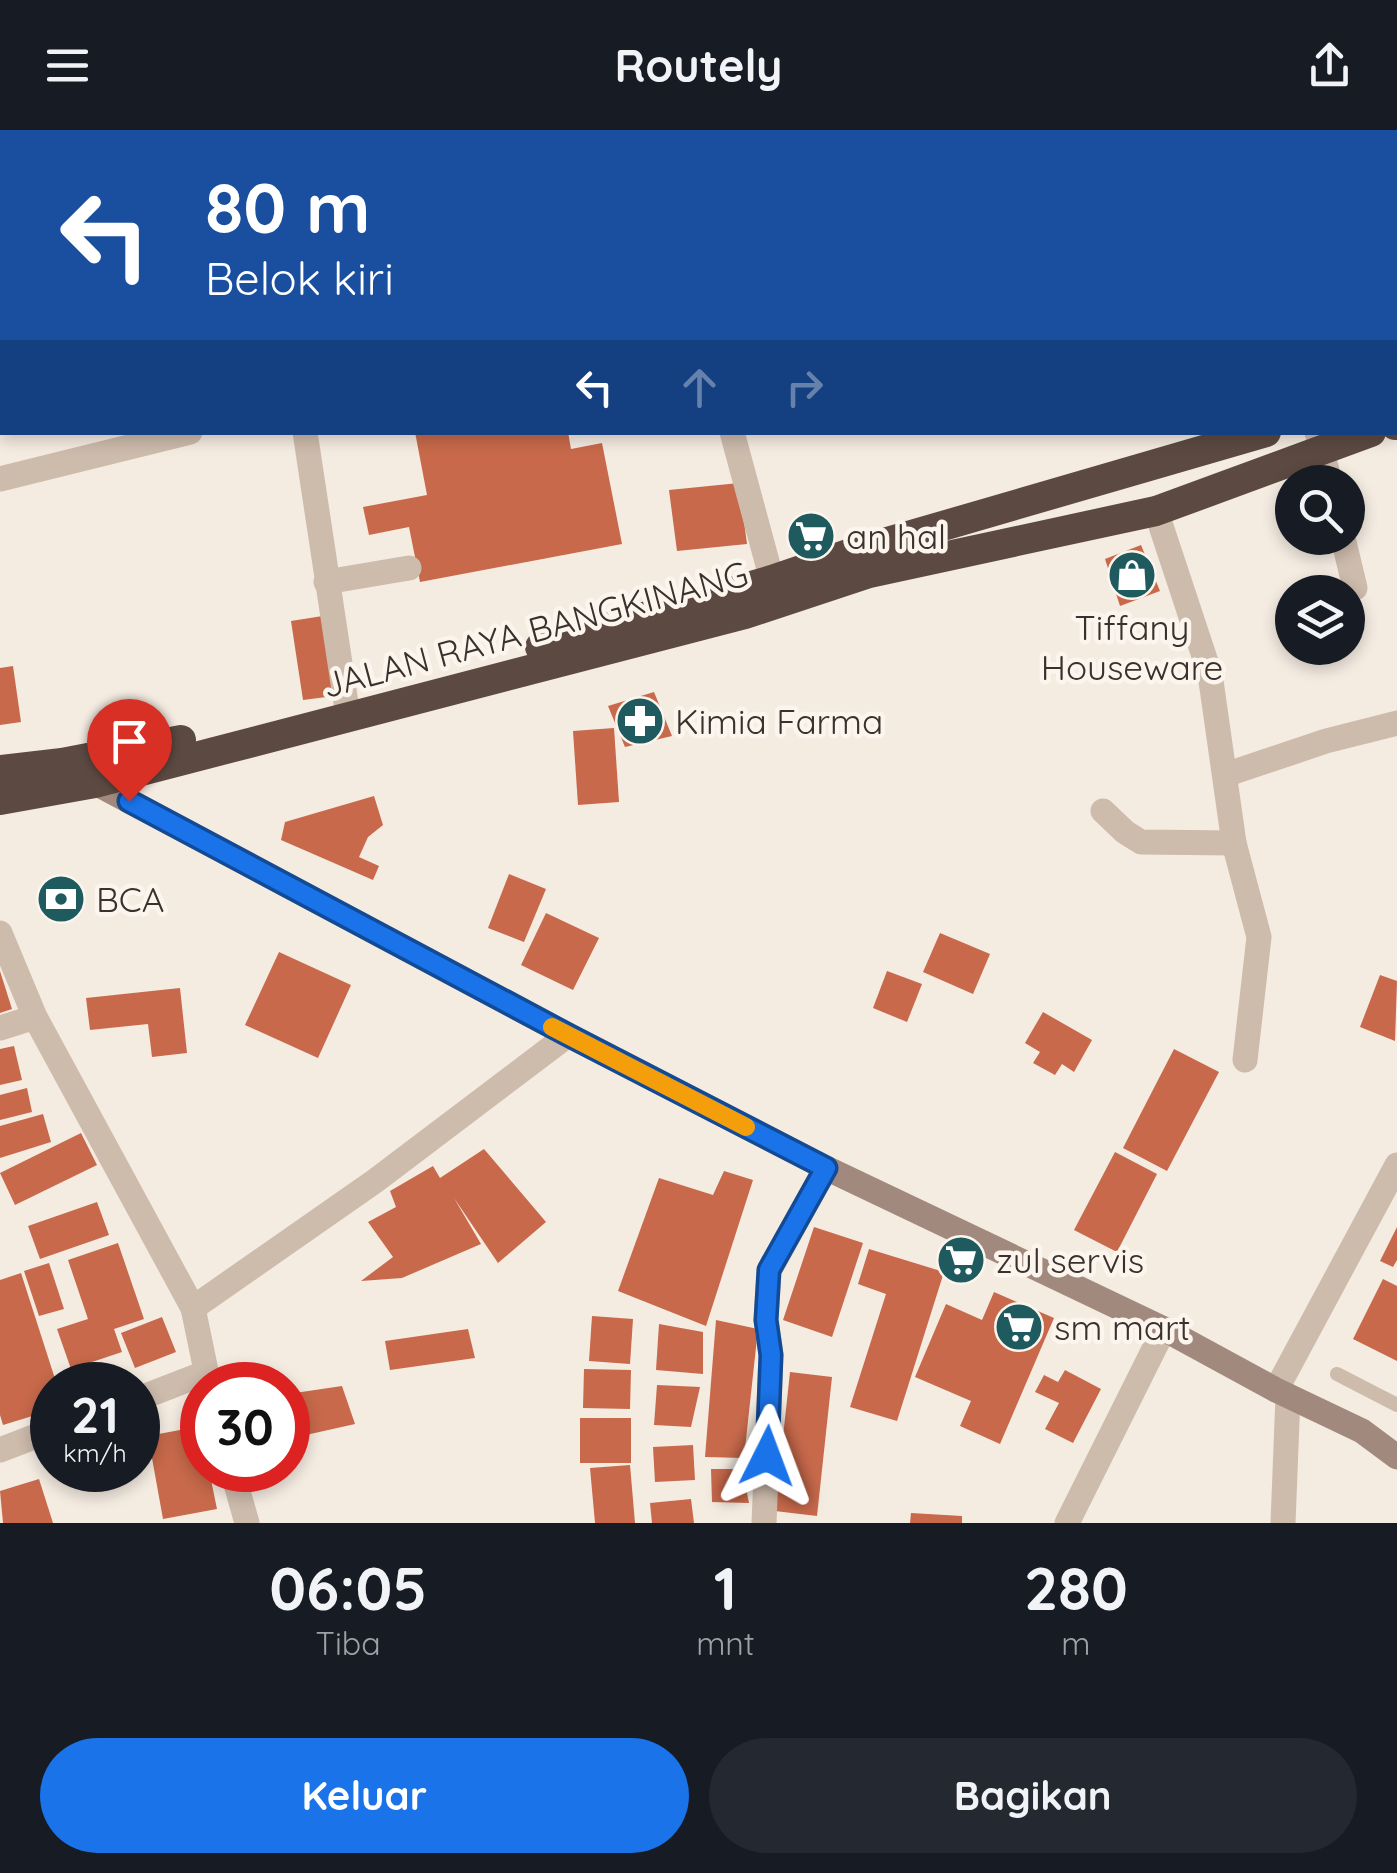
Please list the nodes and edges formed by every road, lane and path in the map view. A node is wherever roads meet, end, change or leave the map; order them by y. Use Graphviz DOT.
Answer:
graph roads {
  1 [pos="165,435"];
  2 [pos="306,435"];
  3 [pos="733,435"];
  4 [pos="1257,435"];
  5 [pos="1352,435"];
  6 [pos="1320,440"];
  7 [pos="108,442"];
  8 [pos="1326,465"];
  9 [pos="0,479"];
  10 [pos="1156,511"];
  11 [pos="865,562"];
  12 [pos="409,568"];
  13 [pos="772,580"];
  14 [pos="326,582"];
  15 [pos="346,703"];
  16 [pos="1397,723"];
  17 [pos="62,764"];
  18 [pos="0,770"];
  19 [pos="1225,776"];
  20 [pos="95,783"];
  21 [pos="0,800"];
  22 [pos="1102,810"];
  23 [pos="1234,843"];
  24 [pos="0,933"];
  25 [pos="36,1017"];
  26 [pos="0,1028"];
  27 [pos="568,1035"];
  28 [pos="1245,1060"];
  29 [pos="1397,1165"];
  30 [pos="826,1168"];
  31 [pos="192,1308"];
  32 [pos="1164,1330"];
  33 [pos="203,1362"];
  34 [pos="1338,1374"];
  35 [pos="1282,1393"];
  36 [pos="1397,1405"];
  37 [pos="30,1438"];
  38 [pos="0,1450"];
  39 [pos="1397,1457"];
  40 [pos="238,1492"];
  41 [pos="246,1523"];
  42 [pos="764,1523"];
  43 [pos="1067,1523"];
  44 [pos="1284,1523"];
  1 -- 7 [label="street"];
  2 -- 14 [label="street"];
  3 -- 13 [label="street"];
  4 -- 11 [label="highway, JALAN RAYA BANGKINANG"];
  5 -- 6 [label="highway, JALAN RAYA BANGKINANG"];
  6 -- 8 [label="street"];
  6 -- 10 [label="highway, JALAN RAYA BANGKINANG"];
  7 -- 9 [label="street"];
  10 -- 11 [label="highway, JALAN RAYA BANGKINANG"];
  10 -- 19 [label="street"];
  11 -- 13 [label="highway, JALAN RAYA BANGKINANG"];
  11 -- 20 [label="highway, JALAN RAYA BANGKINANG"];
  12 -- 14 [label="street"];
  13 -- 15 [label="highway, JALAN RAYA BANGKINANG"];
  14 -- 15 [label="street"];
  15 -- 17 [label="highway, JALAN RAYA BANGKINANG"];
  16 -- 19 [label="street"];
  17 -- 18 [label="highway, JALAN RAYA BANGKINANG"];
  17 -- 20 [label="street"];
  19 -- 23 [label="street"];
  20 -- 21 [label="highway, JALAN RAYA BANGKINANG"];
  20 -- 27 [label="street"];
  22 -- 23 [label="street"];
  23 -- 28 [label="street"];
  24 -- 25 [label="street"];
  25 -- 26 [label="street"];
  25 -- 31 [label="street"];
  27 -- 30 [label="street"];
  27 -- 31 [label="street"];
  29 -- 35 [label="street"];
  30 -- 32 [label="street"];
  30 -- 42 [label="street"];
  31 -- 33 [label="street"];
  32 -- 35 [label="street"];
  32 -- 43 [label="street"];
  34 -- 36 [label="lane"];
  35 -- 39 [label="street"];
  35 -- 44 [label="street"];
  37 -- 38 [label="street"];
  40 -- 41 [label="street"];
}
